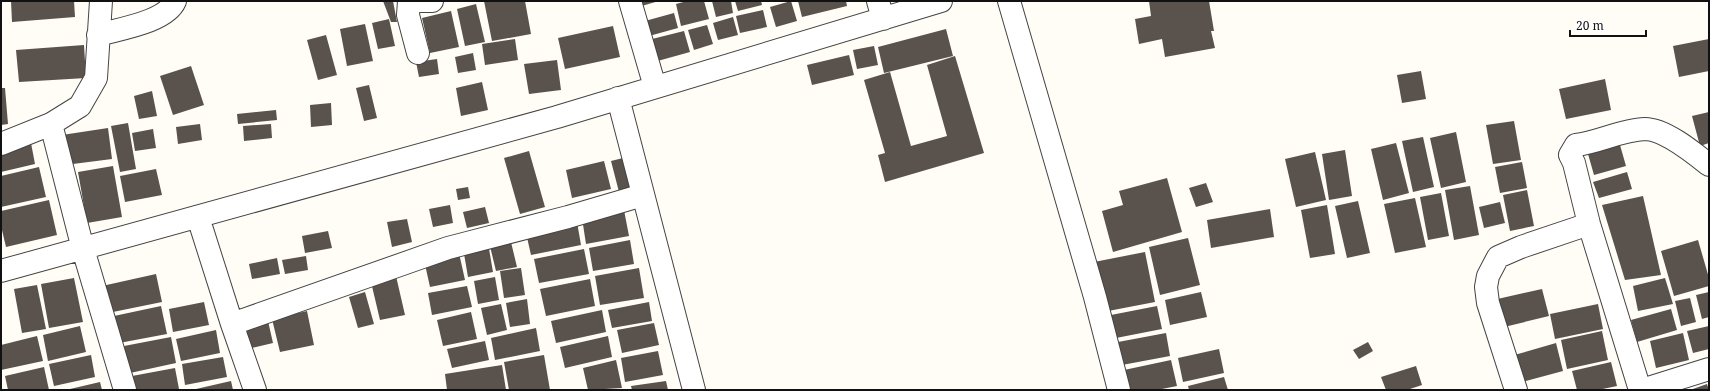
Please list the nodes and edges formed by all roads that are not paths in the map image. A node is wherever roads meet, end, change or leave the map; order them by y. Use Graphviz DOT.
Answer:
graph roads {
  1 [pos="101,1"];
  2 [pos="175,1"];
  3 [pos="409,1"];
  4 [pos="416,1"];
  5 [pos="432,1"];
  6 [pos="630,1"];
  7 [pos="941,1"];
  8 [pos="1009,1"];
  9 [pos="881,10"];
  10 [pos="98,35"];
  11 [pos="418,54"];
  12 [pos="655,87"];
  13 [pos="618,98"];
  14 [pos="51,124"];
  15 [pos="1,144"];
  16 [pos="1709,165"];
  17 [pos="643,195"];
  18 [pos="198,217"];
  19 [pos="1589,224"];
  20 [pos="84,249"];
  21 [pos="1,271"];
  22 [pos="232,324"];
  23 [pos="1709,368"];
  24 [pos="125,390"];
  25 [pos="254,390"];
  26 [pos="694,390"];
  27 [pos="1119,390"];
  28 [pos="1516,390"];
  29 [pos="1641,390"];
  1 -- 10 [label="street"];
  2 -- 10 [label="street"];
  3 -- 11 [label="street"];
  4 -- 5 [label="street"];
  6 -- 12 [label="street"];
  7 -- 9 [label="street"];
  8 -- 27 [label="street"];
  9 -- 12 [label="street"];
  10 -- 14 [label="street"];
  12 -- 13 [label="street"];
  13 -- 17 [label="street"];
  13 -- 18 [label="street"];
  14 -- 15 [label="street"];
  14 -- 20 [label="street"];
  16 -- 19 [label="street"];
  17 -- 22 [label="street"];
  17 -- 26 [label="street"];
  18 -- 20 [label="street"];
  18 -- 22 [label="street"];
  19 -- 28 [label="street"];
  19 -- 29 [label="street"];
  20 -- 21 [label="street"];
  20 -- 24 [label="street"];
  22 -- 25 [label="street"];
  23 -- 29 [label="street"];
}
